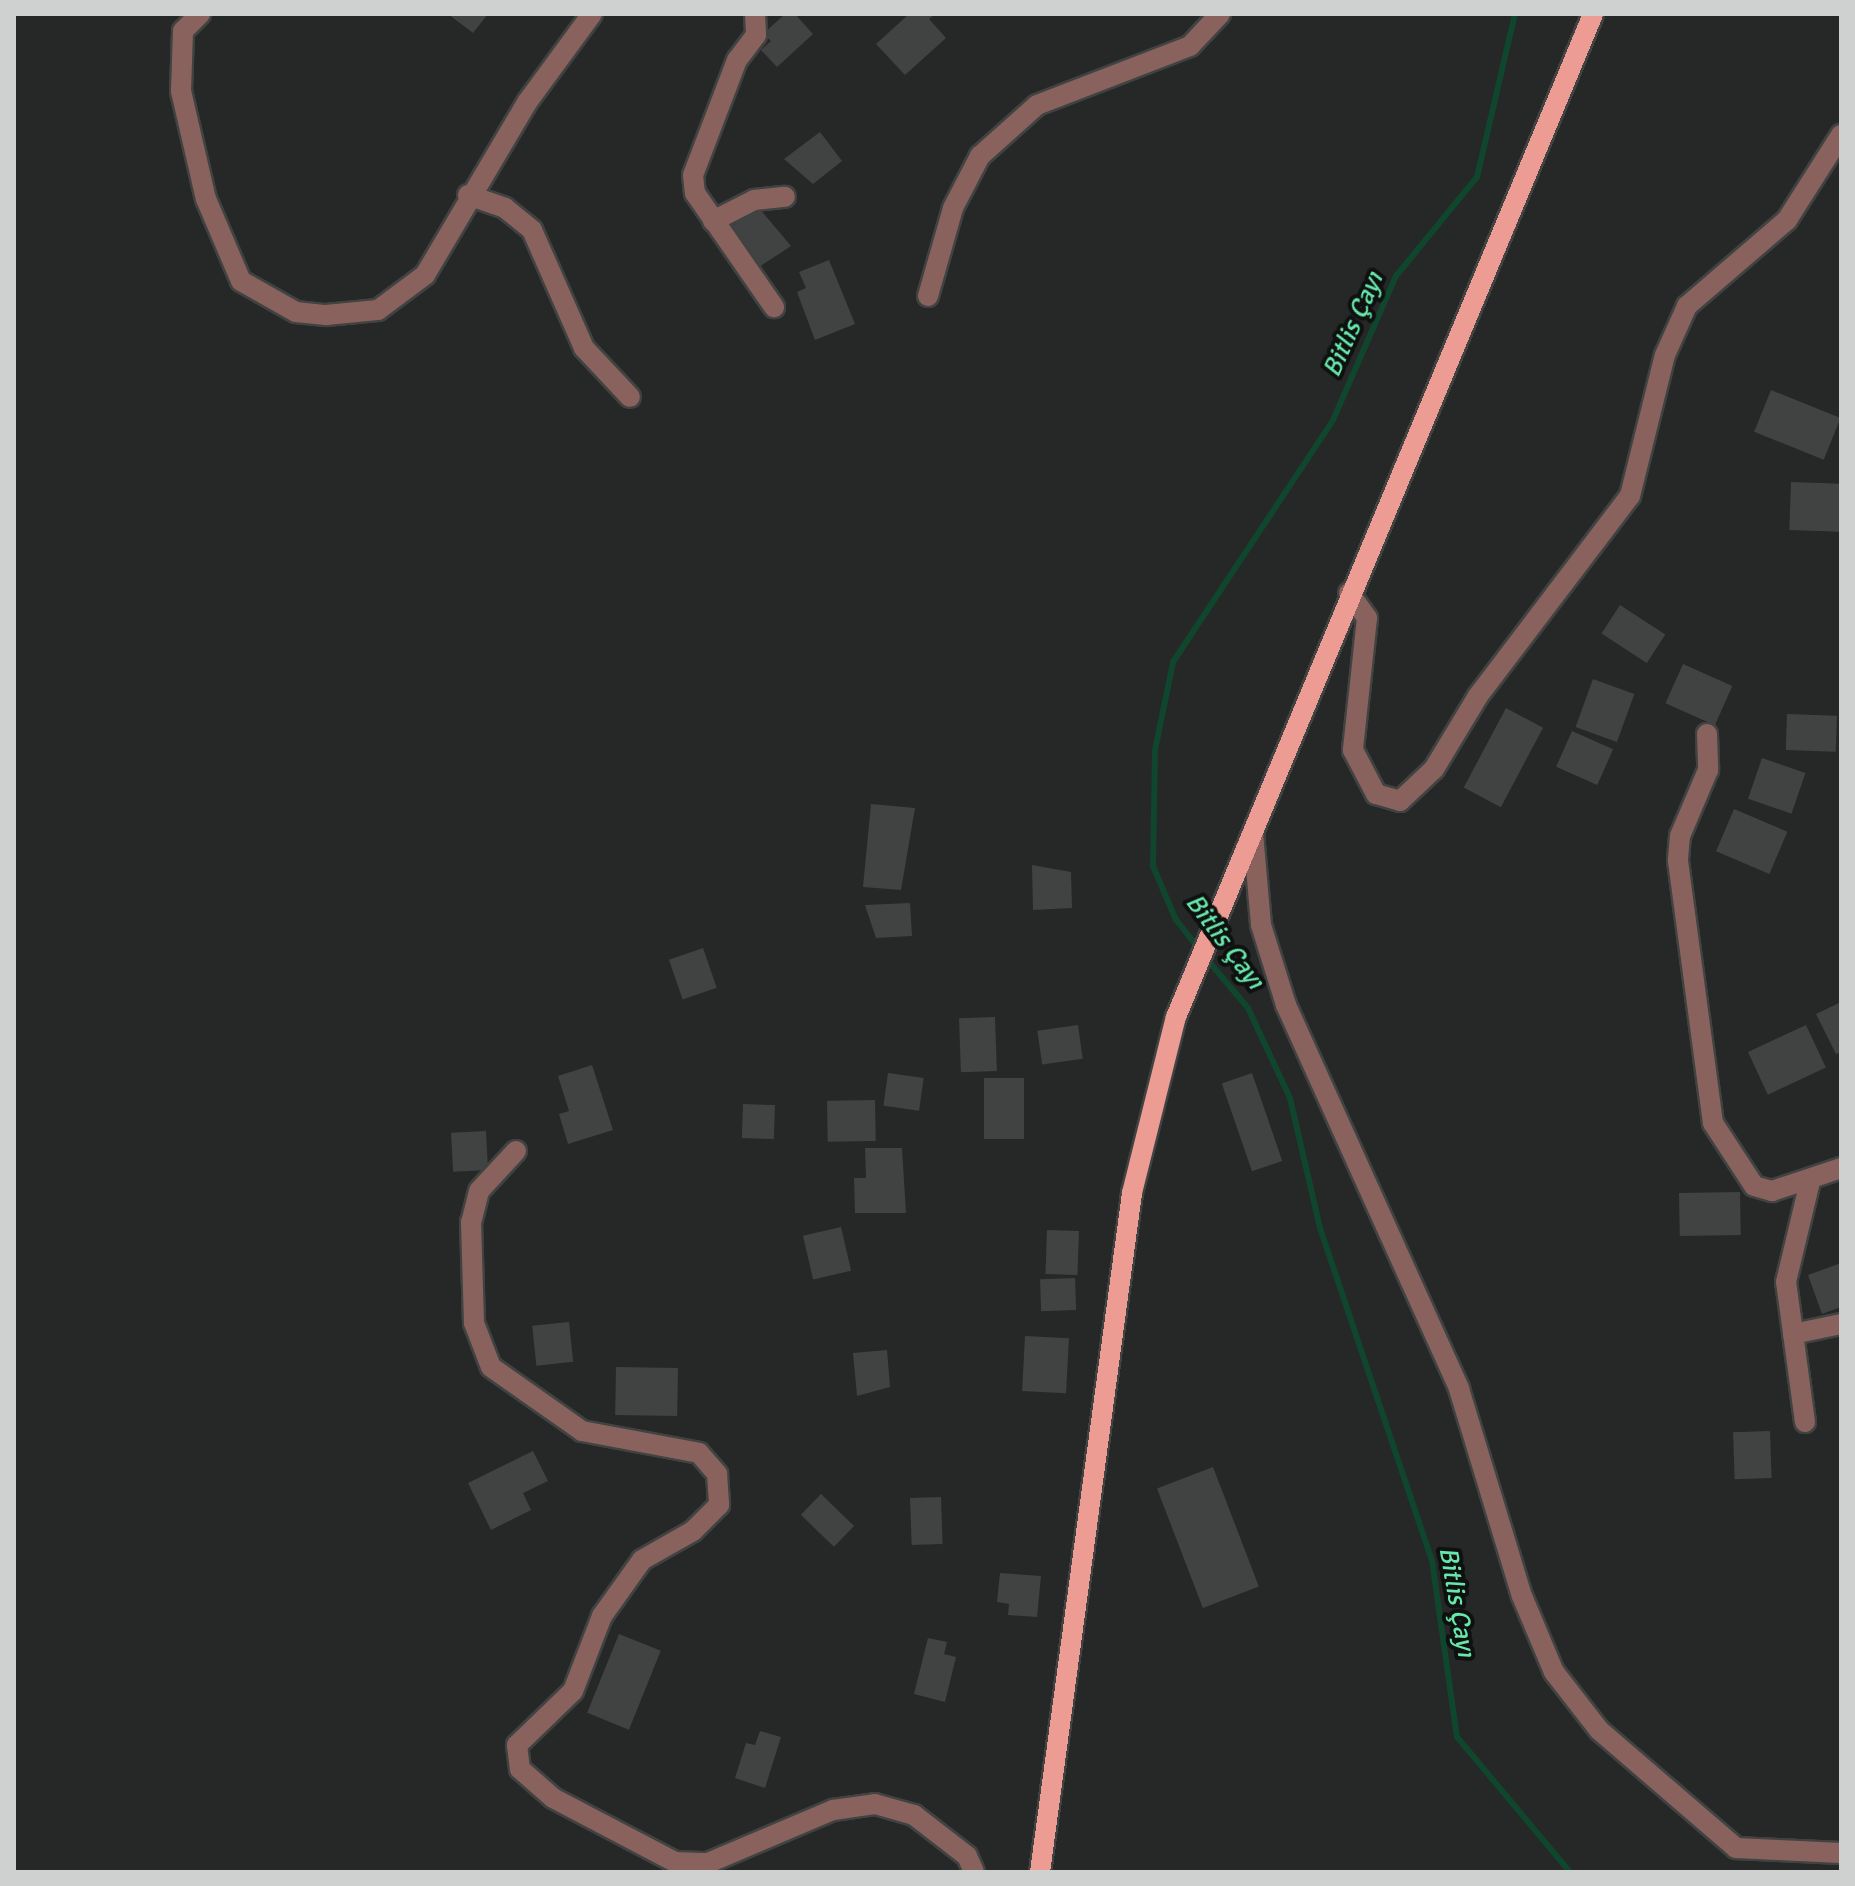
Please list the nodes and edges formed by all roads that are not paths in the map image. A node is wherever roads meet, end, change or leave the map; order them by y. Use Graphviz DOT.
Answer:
graph roads {
  1 [pos="200,14"];
  2 [pos="592,14"];
  3 [pos="755,14"];
  4 [pos="1220,14"];
  5 [pos="1593,14"];
  6 [pos="1841,135"];
  7 [pos="468,195"];
  8 [pos="785,197"];
  9 [pos="713,221"];
  10 [pos="928,296"];
  11 [pos="774,307"];
  12 [pos="630,397"];
  13 [pos="1349,593"];
  14 [pos="1707,734"];
  15 [pos="1253,833"];
  16 [pos="516,1151"];
  17 [pos="1840,1175"];
  18 [pos="1810,1181"];
  19 [pos="1841,1324"];
  20 [pos="1793,1334"];
  21 [pos="1805,1422"];
  22 [pos="1841,1853"];
  23 [pos="974,1872"];
  24 [pos="1040,1872"];
  1 -- 7 [label="street"];
  2 -- 7 [label="street"];
  3 -- 9 [label="street"];
  4 -- 10 [label="street"];
  5 -- 13 [label="main road"];
  6 -- 13 [label="street"];
  7 -- 12 [label="street"];
  8 -- 9 [label="street"];
  9 -- 11 [label="street"];
  13 -- 15 [label="main road"];
  14 -- 18 [label="street"];
  15 -- 22 [label="street"];
  15 -- 24 [label="main road"];
  16 -- 23 [label="street"];
  17 -- 18 [label="street"];
  18 -- 20 [label="street"];
  19 -- 20 [label="street"];
  20 -- 21 [label="street"];
}
